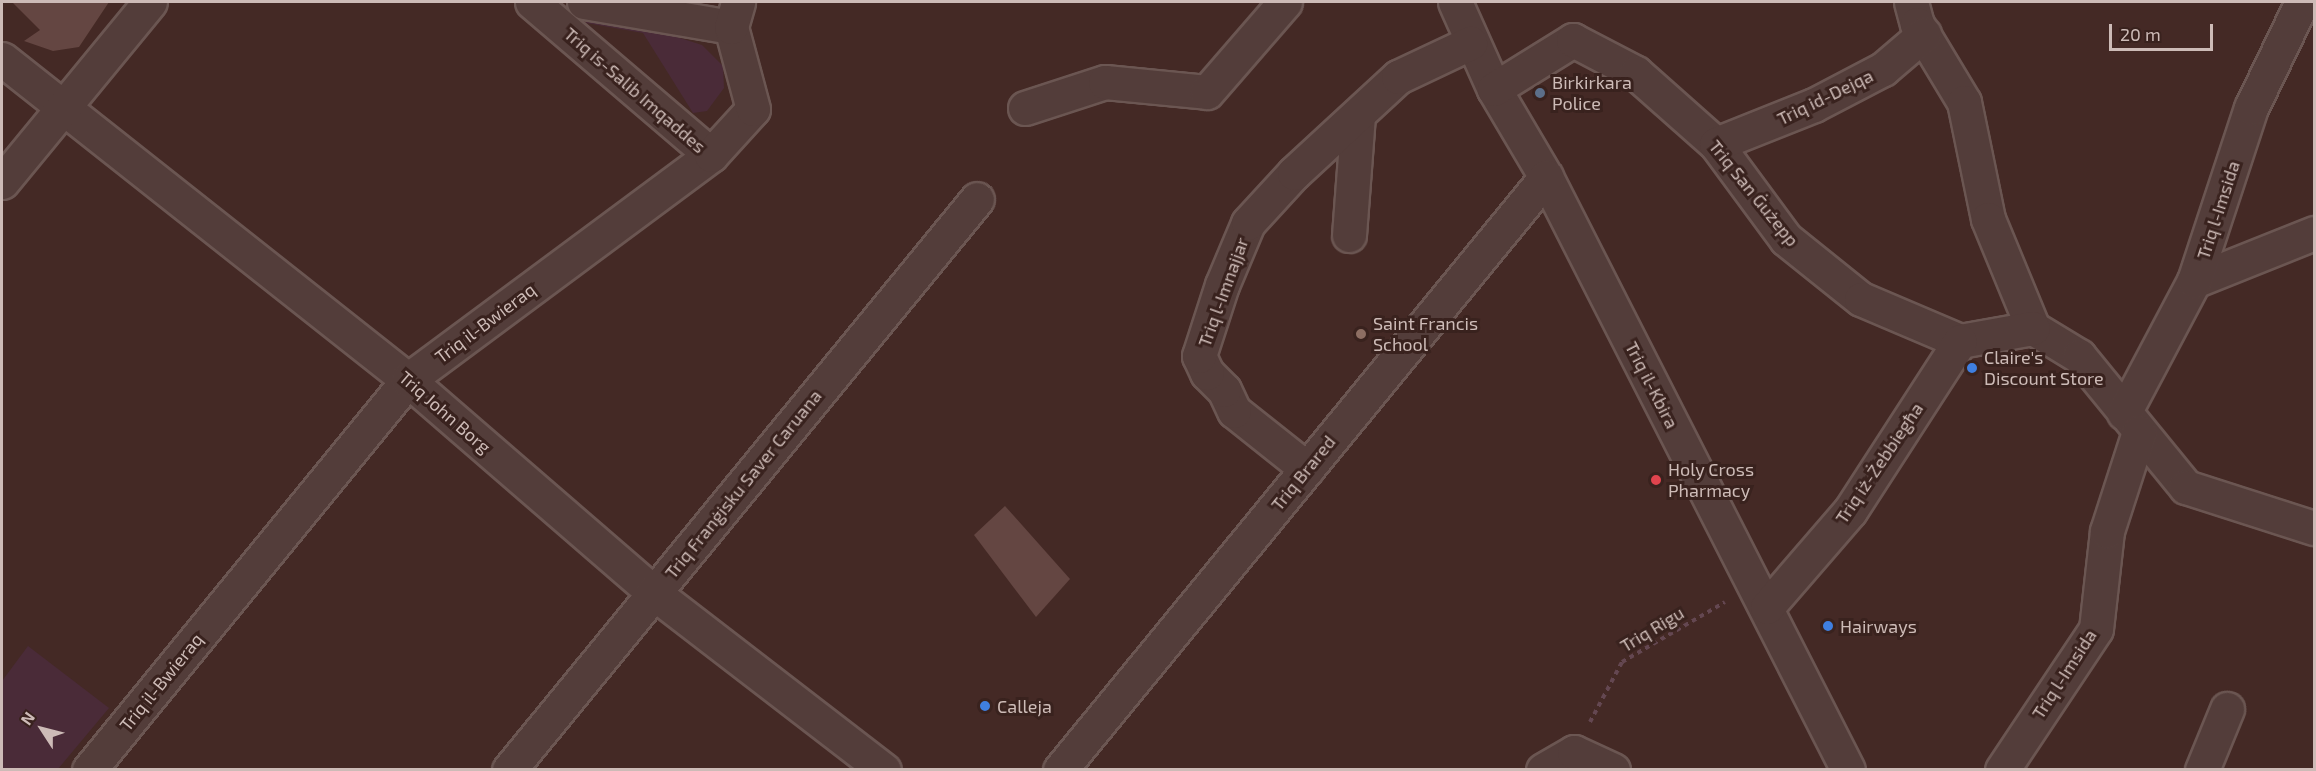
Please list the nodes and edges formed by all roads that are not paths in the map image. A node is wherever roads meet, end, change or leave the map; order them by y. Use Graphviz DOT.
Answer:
graph roads {
  1 [pos="150,2"];
  2 [pos="532,2"];
  3 [pos="584,2"];
  4 [pos="1285,2"];
  5 [pos="1455,2"];
  6 [pos="1911,2"];
  7 [pos="2302,2"];
  8 [pos="734,14"];
  9 [pos="1924,34"];
  10 [pos="1470,43"];
  11 [pos="2,59"];
  12 [pos="1494,89"];
  13 [pos="1025,108"];
  14 [pos="63,109"];
  15 [pos="1358,115"];
  16 [pos="1716,144"];
  17 [pos="711,155"];
  18 [pos="1546,177"];
  19 [pos="2,182"];
  20 [pos="977,199"];
  21 [pos="2314,233"];
  22 [pos="1349,235"];
  23 [pos="2194,281"];
  24 [pos="2033,328"];
  25 [pos="1960,341"];
  26 [pos="408,380"];
  27 [pos="2131,422"];
  28 [pos="1307,469"];
  29 [pos="2314,528"];
  30 [pos="654,593"];
  31 [pos="1760,596"];
  32 [pos="2227,709"];
  33 [pos="89,770"];
  34 [pos="509,770"];
  35 [pos="884,770"];
  36 [pos="1060,770"];
  37 [pos="1543,770"];
  38 [pos="1613,770"];
  39 [pos="1848,770"];
  40 [pos="2002,770"];
  41 [pos="2202,770"];
  1 -- 14 [label="street"];
  2 -- 17 [label="street, Triq is-Salib Imqaddes"];
  3 -- 8 [label="street, Triq is-Salib Imqaddes"];
  4 -- 13 [label="street"];
  5 -- 10 [label="street, Triq il-Kbira"];
  6 -- 9 [label="street"];
  7 -- 23 [label="street, Triq l-Imsida"];
  8 -- 17 [label="street, Triq il-Bwieraq"];
  9 -- 16 [label="street, Triq id-Dejqa"];
  9 -- 24 [label="street"];
  10 -- 12 [label="street, Triq il-Kbira"];
  10 -- 15 [label="street, Triq l-Imnajjar"];
  11 -- 14 [label="street, Triq John Borg"];
  12 -- 16 [label="street, Triq San Ġużepp"];
  12 -- 18 [label="street, Triq il-Kbira"];
  14 -- 19 [label="street"];
  14 -- 26 [label="street, Triq John Borg"];
  15 -- 22 [label="street"];
  15 -- 28 [label="street, Triq l-Imnajjar"];
  16 -- 25 [label="street, Triq San Ġużepp"];
  17 -- 26 [label="street, Triq il-Bwieraq"];
  18 -- 28 [label="street, Triq Brared"];
  18 -- 31 [label="street, Triq il-Kbira"];
  20 -- 30 [label="street, Triq Franġisku Saver Caruana"];
  21 -- 23 [label="street"];
  23 -- 27 [label="street, Triq l-Imsida"];
  24 -- 25 [label="street"];
  24 -- 27 [label="street"];
  25 -- 31 [label="street, Triq iż-Żebbiegħa"];
  26 -- 30 [label="street, Triq John Borg"];
  26 -- 33 [label="street, Triq il-Bwieraq"];
  27 -- 29 [label="street"];
  27 -- 40 [label="street, Triq l-Imsida"];
  28 -- 36 [label="street, Triq Brared"];
  30 -- 34 [label="street, Triq Franġisku Saver Caruana"];
  30 -- 35 [label="street, Triq John Borg"];
  31 -- 39 [label="street, Triq il-Kbira"];
  32 -- 41 [label="street"];
  37 -- 38 [label="street"];
}
